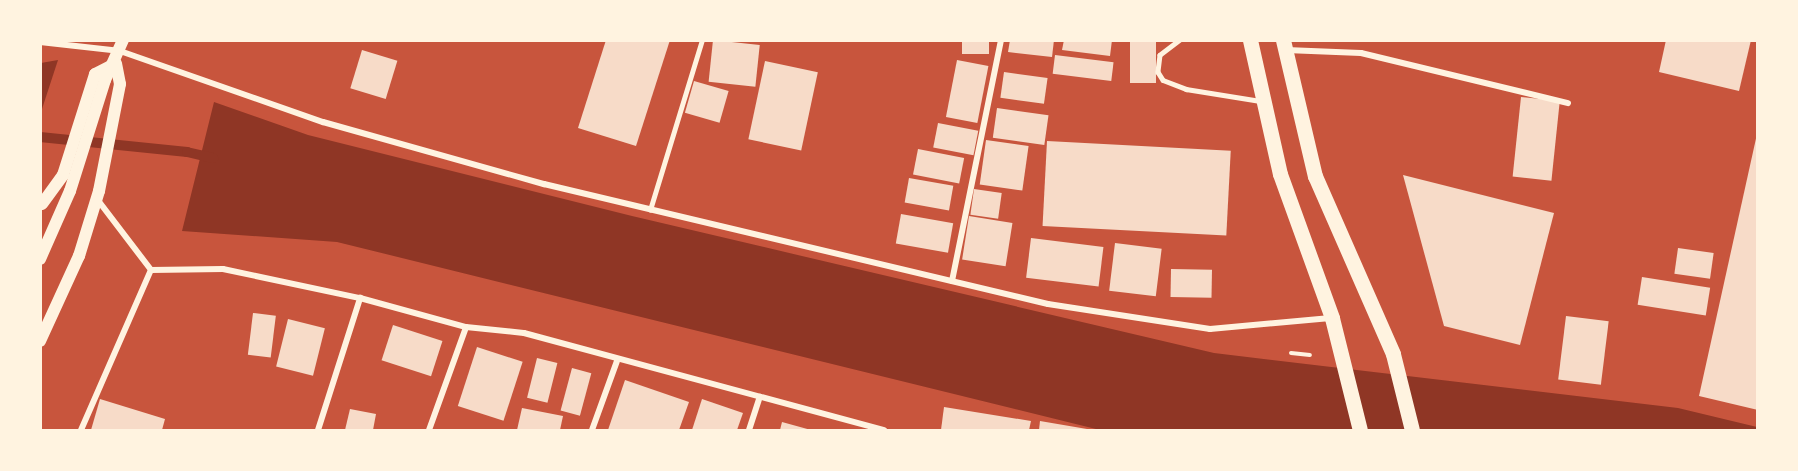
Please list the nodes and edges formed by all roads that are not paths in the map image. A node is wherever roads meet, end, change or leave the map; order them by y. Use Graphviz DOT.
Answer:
graph roads {
  1 [pos="702,40"];
  2 [pos="1001,40"];
  3 [pos="1180,40"];
  4 [pos="1250,40"];
  5 [pos="40,42"];
  6 [pos="1284,45"];
  7 [pos="121,46"];
  8 [pos="116,63"];
  9 [pos="1263,102"];
  10 [pos="1568,103"];
  11 [pos="68,178"];
  12 [pos="98,195"];
  13 [pos="41,205"];
  14 [pos="650,210"];
  15 [pos="40,259"];
  16 [pos="151,270"];
  17 [pos="952,282"];
  18 [pos="360,298"];
  19 [pos="1332,318"];
  20 [pos="466,327"];
  21 [pos="40,341"];
  22 [pos="617,361"];
  23 [pos="760,397"];
  24 [pos="81,430"];
  25 [pos="318,430"];
  26 [pos="429,430"];
  27 [pos="592,430"];
  28 [pos="749,430"];
  29 [pos="884,430"];
  30 [pos="1360,430"];
  31 [pos="1412,430"];
  1 -- 14 [label="lane"];
  2 -- 17 [label="street"];
  3 -- 9 [label="lane"];
  4 -- 9 [label="main road"];
  5 -- 7 [label="street"];
  6 -- 10 [label="street"];
  6 -- 31 [label="main road"];
  7 -- 8 [label="main road"];
  7 -- 14 [label="street"];
  8 -- 11 [label="main road"];
  8 -- 12 [label="main road"];
  9 -- 19 [label="main road"];
  11 -- 13 [label="main road"];
  11 -- 15 [label="main road"];
  12 -- 16 [label="street"];
  12 -- 21 [label="main road"];
  14 -- 17 [label="street"];
  16 -- 18 [label="street"];
  16 -- 24 [label="street"];
  17 -- 19 [label="street"];
  18 -- 20 [label="street"];
  18 -- 25 [label="street"];
  19 -- 30 [label="main road"];
  20 -- 22 [label="street"];
  20 -- 26 [label="street"];
  22 -- 23 [label="street"];
  22 -- 27 [label="street"];
  23 -- 28 [label="street"];
  23 -- 29 [label="street"];
}
